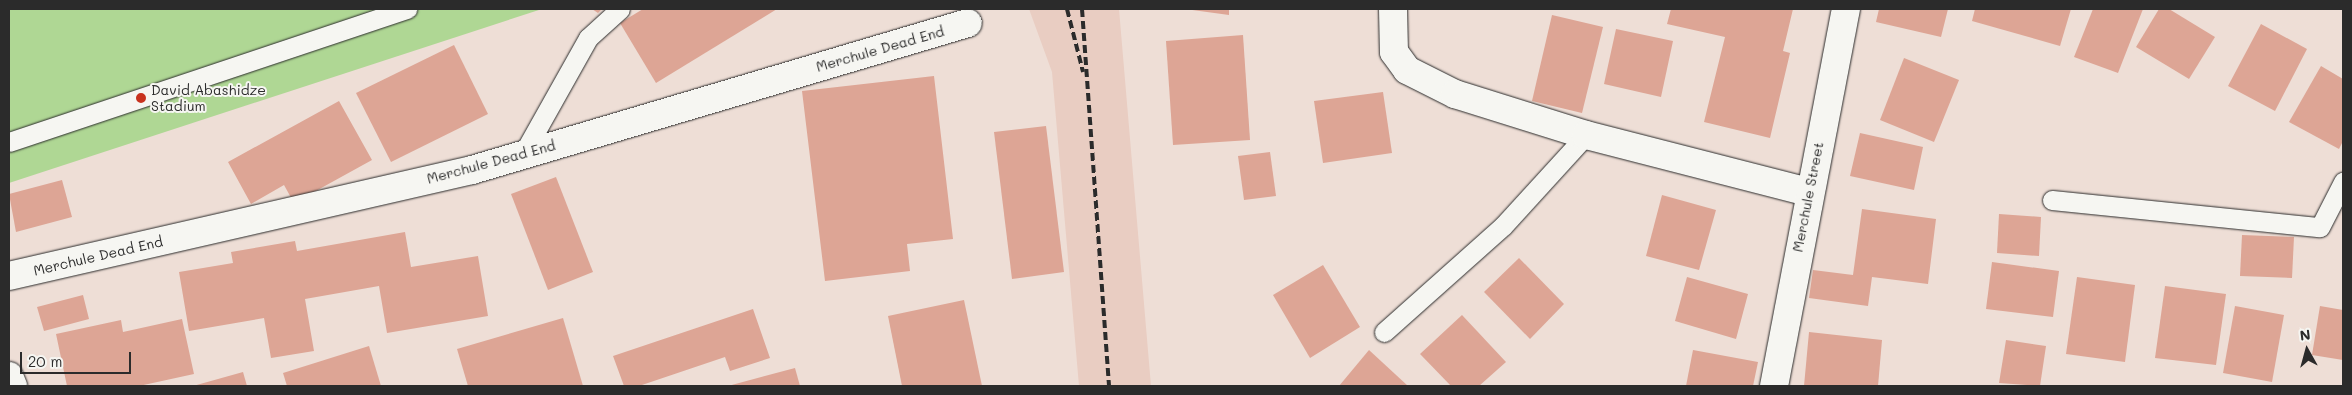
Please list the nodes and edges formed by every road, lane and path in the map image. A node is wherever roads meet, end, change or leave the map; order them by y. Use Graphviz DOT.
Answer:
graph roads {
  1 [pos="407,9"];
  2 [pos="620,9"];
  3 [pos="1394,9"];
  4 [pos="1846,9"];
  5 [pos="968,23"];
  6 [pos="1586,135"];
  7 [pos="9,142"];
  8 [pos="523,154"];
  9 [pos="2343,182"];
  10 [pos="1808,192"];
  11 [pos="2052,200"];
  12 [pos="9,276"];
  13 [pos="1384,332"];
  14 [pos="9,376"];
  15 [pos="13,386"];
  16 [pos="1774,386"];
  1 -- 7 [label="lane"];
  2 -- 8 [label="lane"];
  3 -- 6 [label="street"];
  4 -- 10 [label="street, Merchule Street"];
  5 -- 8 [label="street, Merchule Dead End"];
  6 -- 10 [label="street"];
  6 -- 13 [label="lane"];
  8 -- 12 [label="street, Merchule Dead End"];
  9 -- 11 [label="lane"];
  10 -- 16 [label="street, Merchule Street"];
  14 -- 15 [label="street"];
}
